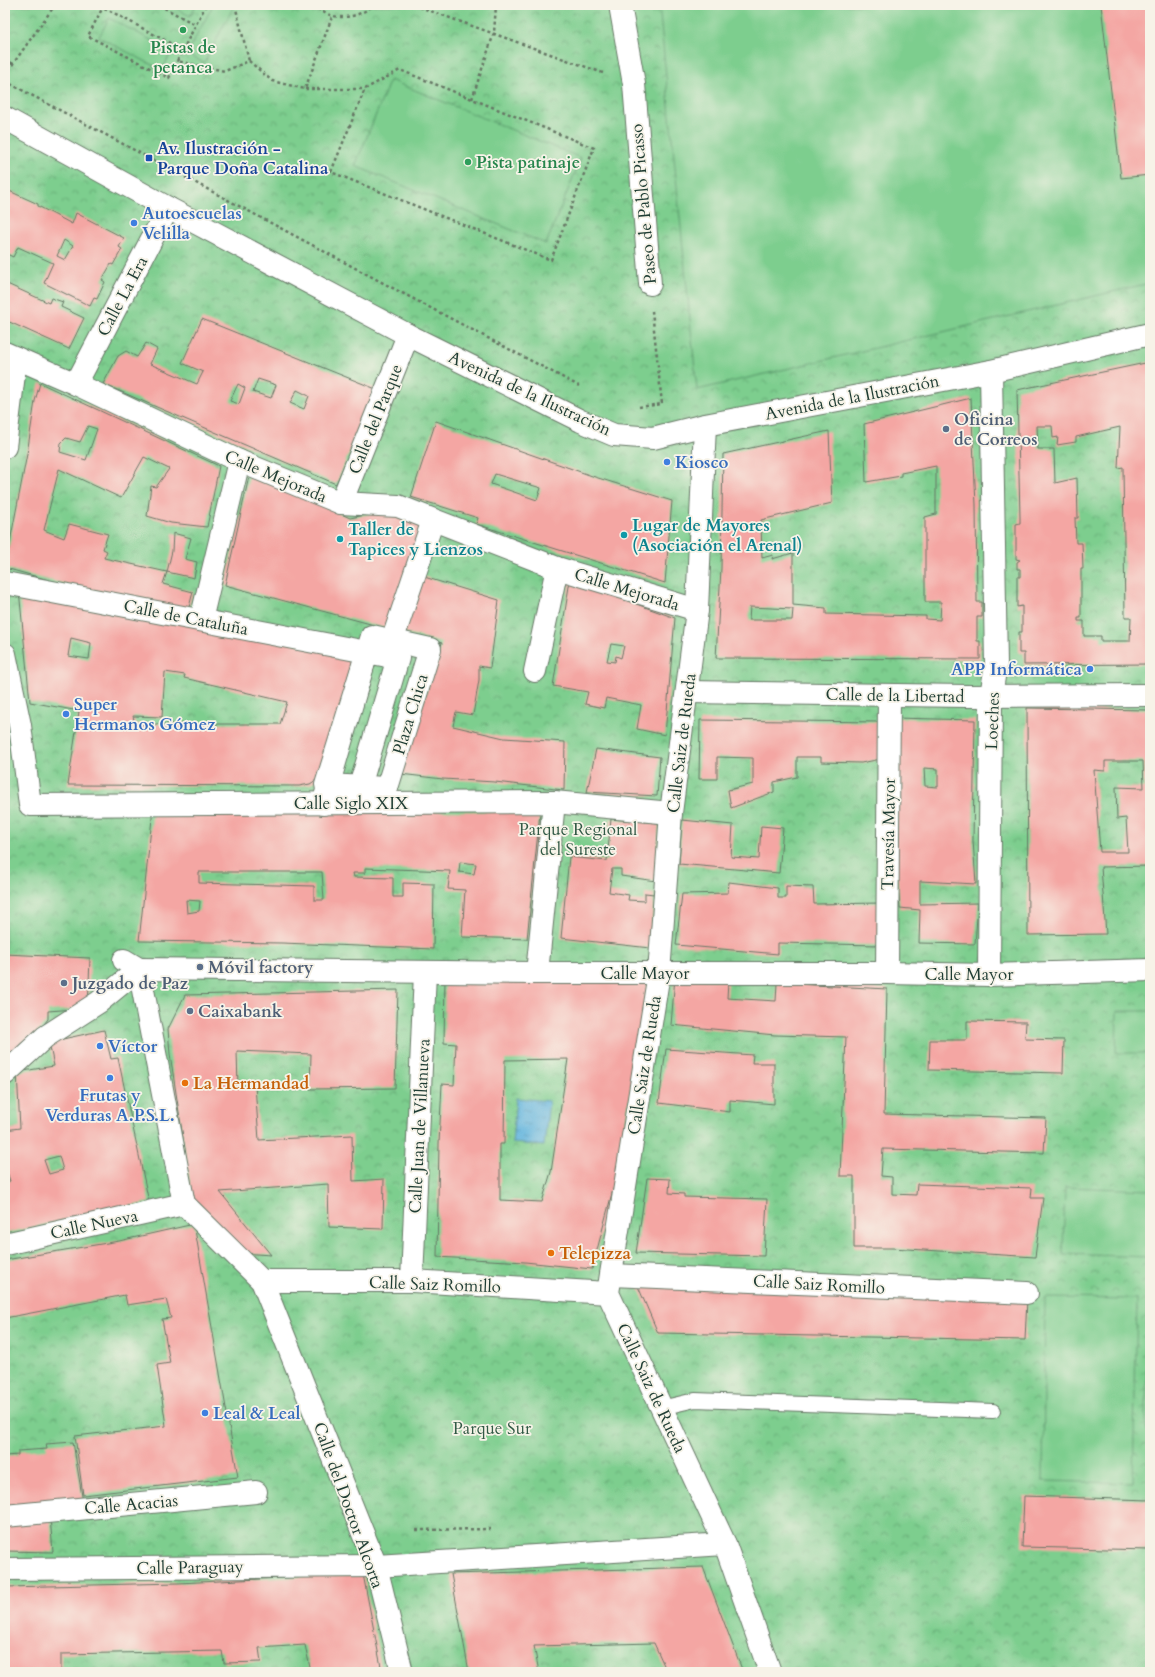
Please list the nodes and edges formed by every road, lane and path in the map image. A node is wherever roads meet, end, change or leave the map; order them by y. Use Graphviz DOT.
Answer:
graph roads {
  1 [pos="55,5"];
  2 [pos="99,5"];
  3 [pos="159,5"];
  4 [pos="206,5"];
  5 [pos="235,5"];
  6 [pos="313,5"];
  7 [pos="374,5"];
  8 [pos="414,5"];
  9 [pos="496,5"];
  10 [pos="620,5"];
  11 [pos="104,6"];
  12 [pos="332,17"];
  13 [pos="196,24"];
  14 [pos="494,33"];
  15 [pos="184,50"];
  16 [pos="5,59"];
  17 [pos="178,61"];
  18 [pos="249,61"];
  19 [pos="13,64"];
  20 [pos="5,75"];
  21 [pos="5,80"];
  22 [pos="634,84"];
  23 [pos="305,89"];
  24 [pos="364,89"];
  25 [pos="472,99"];
  26 [pos="5,118"];
  27 [pos="168,208"];
  28 [pos="650,284"];
  29 [pos="1150,334"];
  30 [pos="408,335"];
  31 [pos="10,355"];
  32 [pos="991,371"];
  33 [pos="76,384"];
  34 [pos="580,387"];
  35 [pos="638,407"];
  36 [pos="705,425"];
  37 [pos="5,447"];
  38 [pos="239,461"];
  39 [pos="341,503"];
  40 [pos="433,520"];
  41 [pos="557,568"];
  42 [pos="5,583"];
  43 [pos="697,610"];
  44 [pos="201,620"];
  45 [pos="382,649"];
  46 [pos="5,654"];
  47 [pos="535,671"];
  48 [pos="688,692"];
  49 [pos="1150,695"];
  50 [pos="889,696"];
  51 [pos="991,696"];
  52 [pos="326,794"];
  53 [pos="357,795"];
  54 [pos="554,802"];
  55 [pos="671,813"];
  56 [pos="131,965"];
  57 [pos="1150,970"];
  58 [pos="426,972"];
  59 [pos="537,973"];
  60 [pos="659,973"];
  61 [pos="886,973"];
  62 [pos="989,975"];
  63 [pos="5,1074"];
  64 [pos="184,1204"];
  65 [pos="5,1244"];
  66 [pos="262,1280"];
  67 [pos="412,1281"];
  68 [pos="610,1284"];
  69 [pos="1027,1293"];
  70 [pos="661,1408"];
  71 [pos="993,1411"];
  72 [pos="256,1492"];
  73 [pos="5,1516"];
  74 [pos="725,1544"];
  75 [pos="376,1566"];
  76 [pos="5,1569"];
  77 [pos="402,1672"];
  78 [pos="770,1672"];
  1 -- 19 [label="path"];
  2 -- 11 [label="path"];
  3 -- 13 [label="path"];
  4 -- 13 [label="path"];
  5 -- 18 [label="path"];
  6 -- 12 [label="path"];
  7 -- 12 [label="path"];
  8 -- 14 [label="path"];
  9 -- 14 [label="path"];
  10 -- 22 [label="street, Paseo de Pablo Picasso"];
  11 -- 15 [label="path"];
  11 -- 17 [label="path"];
  12 -- 23 [label="path"];
  13 -- 15 [label="path"];
  14 -- 22 [label="path"];
  14 -- 25 [label="path"];
  15 -- 17 [label="path"];
  16 -- 19 [label="path"];
  17 -- 18 [label="path"];
  18 -- 23 [label="path"];
  19 -- 20 [label="path"];
  21 -- 34 [label="path"];
  22 -- 28 [label="street, Paseo de Pablo Picasso"];
  23 -- 24 [label="path"];
  24 -- 25 [label="path"];
  24 -- 25 [label="path"];
  26 -- 27 [label="street, Avenida de la Ilustración"];
  27 -- 30 [label="street, Avenida de la Ilustración"];
  27 -- 33 [label="street, Calle La Era"];
  28 -- 35 [label="path, Paseo de Pablo Picasso"];
  29 -- 32 [label="street, Avenida de la Ilustración"];
  30 -- 36 [label="street, Avenida de la Ilustración"];
  30 -- 39 [label="street, Calle del Parque"];
  31 -- 33 [label="street, Calle Mejorada"];
  31 -- 37 [label="street"];
  32 -- 36 [label="street, Avenida de la Ilustración"];
  32 -- 51 [label="street, Loeches"];
  33 -- 38 [label="street, Calle Mejorada"];
  36 -- 43 [label="street, Calle Saiz de Rueda"];
  38 -- 39 [label="street, Calle Mejorada"];
  38 -- 44 [label="street"];
  39 -- 40 [label="street, Calle Mejorada"];
  40 -- 41 [label="street, Calle Mejorada"];
  40 -- 45 [label="street"];
  41 -- 43 [label="street, Calle Mejorada"];
  41 -- 47 [label="street, Calle Mejorada"];
  42 -- 44 [label="street, Calle de Cataluña"];
  43 -- 48 [label="street, Calle Saiz de Rueda"];
  44 -- 45 [label="street, Calle de Cataluña"];
  45 -- 52 [label="street"];
  45 -- 53 [label="street, Plaza Chica"];
  45 -- 53 [label="street, Plaza Chica"];
  46 -- 52 [label="street, Calle Siglo XIX"];
  48 -- 50 [label="street, Calle de la Libertad"];
  48 -- 55 [label="street, Calle Saiz de Rueda"];
  49 -- 51 [label="street, Calle de la Libertad"];
  50 -- 51 [label="street, Calle de la Libertad"];
  50 -- 61 [label="street, Travesía Mayor"];
  51 -- 62 [label="street, Loeches"];
  52 -- 53 [label="street, Calle Siglo XIX"];
  53 -- 54 [label="street, Calle Siglo XIX"];
  54 -- 55 [label="street, Calle Siglo XIX"];
  54 -- 59 [label="street"];
  55 -- 60 [label="street, Calle Saiz de Rueda"];
  56 -- 58 [label="street, Calle Mayor"];
  56 -- 63 [label="street"];
  56 -- 64 [label="street"];
  57 -- 62 [label="street, Calle Mayor"];
  58 -- 59 [label="street, Calle Mayor"];
  58 -- 67 [label="street, Calle Juan de Villanueva"];
  59 -- 60 [label="street, Calle Mayor"];
  60 -- 61 [label="street, Calle Mayor"];
  60 -- 68 [label="street, Calle Saiz de Rueda"];
  61 -- 62 [label="street, Calle Mayor"];
  64 -- 65 [label="street, Calle Nueva"];
  64 -- 66 [label="street, Calle del Doctor Alcorta"];
  66 -- 67 [label="street, Calle Saiz Romillo"];
  66 -- 75 [label="street, Calle del Doctor Alcorta"];
  67 -- 68 [label="street, Calle Saiz Romillo"];
  68 -- 69 [label="street, Calle Saiz Romillo"];
  68 -- 70 [label="street, Calle Saiz de Rueda"];
  70 -- 71 [label="lane"];
  70 -- 74 [label="street, Calle Saiz de Rueda"];
  72 -- 73 [label="street, Calle Acacias"];
  74 -- 75 [label="street, Calle Paraguay"];
  74 -- 78 [label="street, Calle Saiz de Rueda"];
  75 -- 76 [label="street, Calle Paraguay"];
  75 -- 77 [label="street, Calle del Doctor Alcorta"];
}
